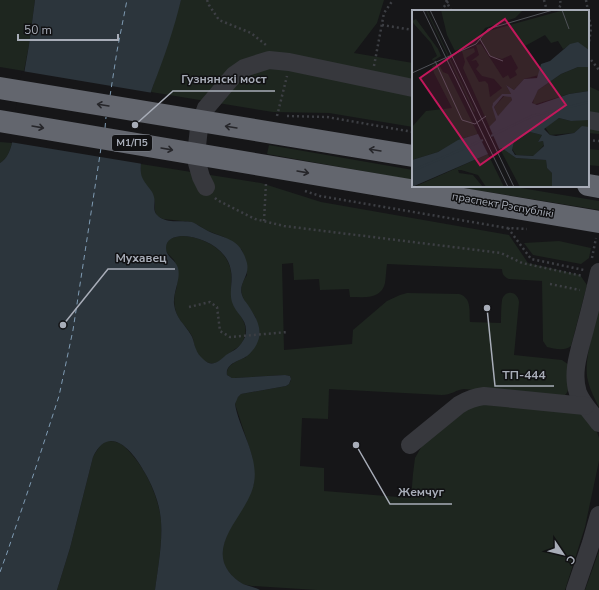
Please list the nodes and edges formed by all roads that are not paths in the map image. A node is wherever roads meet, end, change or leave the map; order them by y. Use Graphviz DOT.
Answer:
graph roads {
  1 [pos="0,88"];
  2 [pos="412,88"];
  3 [pos="0,120"];
  4 [pos="589,120"];
  5 [pos="599,122"];
  6 [pos="412,156"];
  7 [pos="589,185"];
  8 [pos="206,187"];
  9 [pos="599,187"];
  10 [pos="597,231"];
  11 [pos="592,274"];
  12 [pos="585,406"];
  13 [pos="599,423"];
  14 [pos="410,445"];
  15 [pos="599,515"];
  16 [pos="575,590"];
  6 -- 1 [label="highway, one-way"];
  2 -- 8 [label="street"];
  3 -- 10 [label="highway, праспект Рэспублікі / М1/П5, one-way"];
  4 -- 5 [label="street"];
  7 -- 9 [label="highway"];
  11 -- 12 [label="street"];
  12 -- 13 [label="street"];
  12 -- 14 [label="street"];
  15 -- 16 [label="street"];
}
